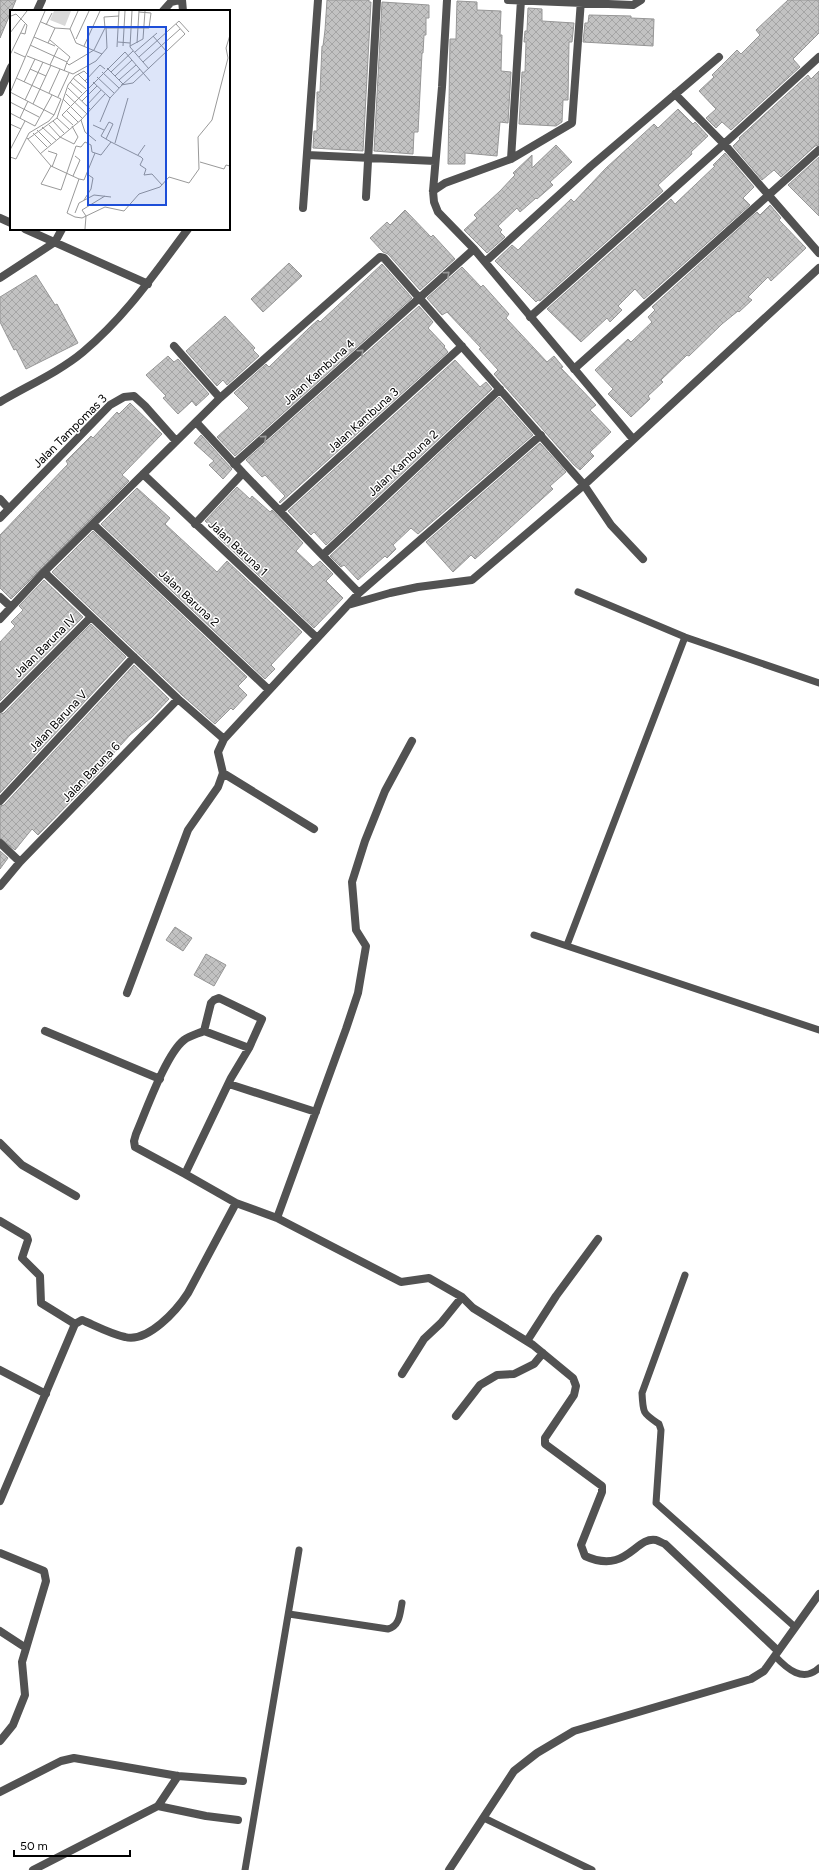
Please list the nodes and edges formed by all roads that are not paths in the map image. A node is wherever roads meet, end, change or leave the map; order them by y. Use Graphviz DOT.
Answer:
graph roads {
  1 [pos="42,0"];
  2 [pos="176,0"];
  3 [pos="318,0"];
  4 [pos="377,0"];
  5 [pos="447,0"];
  6 [pos="508,0"];
  7 [pos="521,0"];
  8 [pos="641,0"];
  9 [pos="581,2"];
  10 [pos="37,10"];
  11 [pos="164,10"];
  12 [pos="182,10"];
  13 [pos="719,57"];
  14 [pos="819,57"];
  15 [pos="10,69"];
  16 [pos="0,92"];
  17 [pos="675,94"];
  18 [pos="724,144"];
  19 [pos="819,150"];
  20 [pos="307,155"];
  21 [pos="369,159"];
  22 [pos="511,159"];
  23 [pos="435,161"];
  24 [pos="433,191"];
  25 [pos="770,195"];
  26 [pos="366,197"];
  27 [pos="303,208"];
  28 [pos="0,218"];
  29 [pos="10,223"];
  30 [pos="27,230"];
  31 [pos="62,230"];
  32 [pos="187,230"];
  33 [pos="56,242"];
  34 [pos="474,249"];
  35 [pos="819,253"];
  36 [pos="485,262"];
  37 [pos="819,268"];
  38 [pos="0,278"];
  39 [pos="148,284"];
  40 [pos="420,298"];
  41 [pos="530,317"];
  42 [pos="174,346"];
  43 [pos="462,346"];
  44 [pos="574,369"];
  45 [pos="500,389"];
  46 [pos="220,398"];
  47 [pos="0,402"];
  48 [pos="196,422"];
  49 [pos="541,435"];
  50 [pos="633,439"];
  51 [pos="176,441"];
  52 [pos="234,464"];
  53 [pos="243,473"];
  54 [pos="143,474"];
  55 [pos="584,485"];
  56 [pos="0,499"];
  57 [pos="9,508"];
  58 [pos="280,511"];
  59 [pos="0,518"];
  60 [pos="93,524"];
  61 [pos="195,524"];
  62 [pos="323,555"];
  63 [pos="643,559"];
  64 [pos="44,572"];
  65 [pos="578,592"];
  66 [pos="359,593"];
  67 [pos="0,597"];
  68 [pos="348,605"];
  69 [pos="11,607"];
  70 [pos="91,617"];
  71 [pos="0,619"];
  72 [pos="685,637"];
  73 [pos="317,638"];
  74 [pos="134,658"];
  75 [pos="819,683"];
  76 [pos="269,690"];
  77 [pos="178,699"];
  78 [pos="0,709"];
  79 [pos="224,739"];
  80 [pos="412,741"];
  81 [pos="223,773"];
  82 [pos="0,801"];
  83 [pos="314,829"];
  84 [pos="0,843"];
  85 [pos="20,862"];
  86 [pos="0,886"];
  87 [pos="534,934"];
  88 [pos="567,945"];
  89 [pos="127,993"];
  90 [pos="819,1030"];
  91 [pos="45,1031"];
  92 [pos="204,1031"];
  93 [pos="249,1048"];
  94 [pos="160,1079"];
  95 [pos="229,1084"];
  96 [pos="316,1112"];
  97 [pos="0,1143"];
  98 [pos="185,1174"];
  99 [pos="76,1196"];
  100 [pos="236,1203"];
  101 [pos="277,1218"];
  102 [pos="0,1221"];
  103 [pos="598,1239"];
  104 [pos="685,1275"];
  105 [pos="462,1297"];
  106 [pos="75,1324"];
  107 [pos="527,1341"];
  108 [pos="543,1353"];
  109 [pos="0,1370"];
  110 [pos="402,1374"];
  111 [pos="46,1394"];
  112 [pos="456,1416"];
  113 [pos="0,1501"];
  114 [pos="299,1550"];
  115 [pos="0,1553"];
  116 [pos="819,1594"];
  117 [pos="402,1603"];
  118 [pos="289,1614"];
  119 [pos="794,1627"];
  120 [pos="0,1630"];
  121 [pos="26,1648"];
  122 [pos="776,1654"];
  123 [pos="819,1668"];
  124 [pos="0,1741"];
  125 [pos="178,1776"];
  126 [pos="243,1781"];
  127 [pos="0,1792"];
  128 [pos="158,1806"];
  129 [pos="484,1818"];
  130 [pos="238,1820"];
  131 [pos="33,1870"];
  132 [pos="245,1870"];
  133 [pos="449,1870"];
  134 [pos="592,1870"];
  1 -- 10 [label="street"];
  2 -- 11 [label="street"];
  2 -- 12 [label="street"];
  3 -- 20 [label="street"];
  4 -- 21 [label="street"];
  5 -- 23 [label="street"];
  6 -- 7 [label="street"];
  7 -- 9 [label="street"];
  7 -- 22 [label="street"];
  8 -- 9 [label="street"];
  9 -- 22 [label="street"];
  13 -- 17 [label="street"];
  14 -- 18 [label="street"];
  15 -- 16 [label="street"];
  17 -- 18 [label="street"];
  17 -- 36 [label="street"];
  18 -- 25 [label="street"];
  18 -- 41 [label="street"];
  19 -- 25 [label="street"];
  20 -- 21 [label="street"];
  20 -- 27 [label="street"];
  21 -- 23 [label="street"];
  21 -- 26 [label="street"];
  22 -- 24 [label="street"];
  23 -- 24 [label="street"];
  24 -- 34 [label="street"];
  25 -- 35 [label="street"];
  25 -- 44 [label="street"];
  28 -- 29 [label="street"];
  30 -- 33 [label="street"];
  31 -- 33 [label="street"];
  32 -- 39 [label="street"];
  33 -- 38 [label="street"];
  33 -- 39 [label="street"];
  34 -- 36 [label="street"];
  40 -- 34 [label="street, Jalan Kambuna 4, one-way"];
  36 -- 41 [label="street"];
  37 -- 50 [label="street"];
  39 -- 47 [label="street"];
  40 -- 43 [label="street"];
  40 -- 46 [label="street"];
  52 -- 40 [label="street, Jalan Kambuna 4, one-way"];
  41 -- 44 [label="street"];
  42 -- 46 [label="street"];
  43 -- 45 [label="street"];
  43 -- 58 [label="street, Jalan Kambuna 3"];
  44 -- 50 [label="street"];
  45 -- 49 [label="street"];
  45 -- 62 [label="street, Jalan Kambuna 2"];
  46 -- 48 [label="street"];
  48 -- 51 [label="street"];
  48 -- 52 [label="street"];
  49 -- 55 [label="street"];
  49 -- 66 [label="street"];
  50 -- 55 [label="street"];
  51 -- 54 [label="street"];
  51 -- 57 [label="street, Jalan Tampomas 3"];
  52 -- 53 [label="street"];
  53 -- 58 [label="street"];
  53 -- 61 [label="street"];
  54 -- 60 [label="street"];
  54 -- 61 [label="street, Jalan Baruna 1"];
  55 -- 63 [label="street"];
  55 -- 68 [label="street"];
  56 -- 57 [label="street"];
  57 -- 59 [label="street, Jalan Tampomas 3"];
  58 -- 62 [label="street"];
  60 -- 64 [label="street"];
  60 -- 76 [label="street, Jalan Baruna 2"];
  61 -- 73 [label="street, Jalan Baruna 1"];
  62 -- 66 [label="street"];
  64 -- 69 [label="street"];
  64 -- 70 [label="street"];
  65 -- 72 [label="lane"];
  66 -- 68 [label="street"];
  67 -- 69 [label="street"];
  68 -- 73 [label="street"];
  69 -- 71 [label="street"];
  70 -- 74 [label="street"];
  70 -- 78 [label="street, Jalan Baruna IV"];
  72 -- 75 [label="lane"];
  72 -- 88 [label="lane"];
  73 -- 76 [label="street"];
  74 -- 77 [label="street"];
  74 -- 82 [label="street, Jalan Baruna V"];
  76 -- 79 [label="street"];
  77 -- 79 [label="street"];
  77 -- 85 [label="street, Jalan Baruna 6"];
  79 -- 81 [label="street"];
  80 -- 96 [label="street"];
  81 -- 83 [label="street"];
  81 -- 89 [label="street"];
  84 -- 85 [label="street"];
  85 -- 86 [label="street, Jalan Baruna 6"];
  87 -- 88 [label="lane"];
  88 -- 90 [label="lane"];
  91 -- 94 [label="street"];
  92 -- 93 [label="street"];
  92 -- 93 [label="street"];
  92 -- 94 [label="street"];
  93 -- 95 [label="street"];
  94 -- 98 [label="street"];
  95 -- 96 [label="street"];
  95 -- 98 [label="street"];
  96 -- 101 [label="street"];
  97 -- 99 [label="street"];
  98 -- 100 [label="street"];
  100 -- 101 [label="street"];
  100 -- 106 [label="street"];
  101 -- 105 [label="street"];
  102 -- 106 [label="street"];
  103 -- 107 [label="street"];
  104 -- 119 [label="lane"];
  105 -- 107 [label="street"];
  105 -- 110 [label="street"];
  106 -- 111 [label="street"];
  107 -- 108 [label="street"];
  108 -- 112 [label="street"];
  108 -- 122 [label="street"];
  109 -- 111 [label="street"];
  111 -- 113 [label="street"];
  114 -- 118 [label="lane"];
  115 -- 121 [label="street"];
  116 -- 119 [label="street"];
  117 -- 118 [label="lane"];
  118 -- 132 [label="lane"];
  119 -- 122 [label="street"];
  120 -- 121 [label="street"];
  121 -- 124 [label="street"];
  122 -- 123 [label="lane"];
  122 -- 129 [label="street"];
  125 -- 126 [label="street"];
  125 -- 127 [label="street"];
  125 -- 128 [label="street"];
  128 -- 130 [label="street"];
  128 -- 131 [label="street"];
  129 -- 133 [label="street"];
  129 -- 134 [label="lane"];
}
